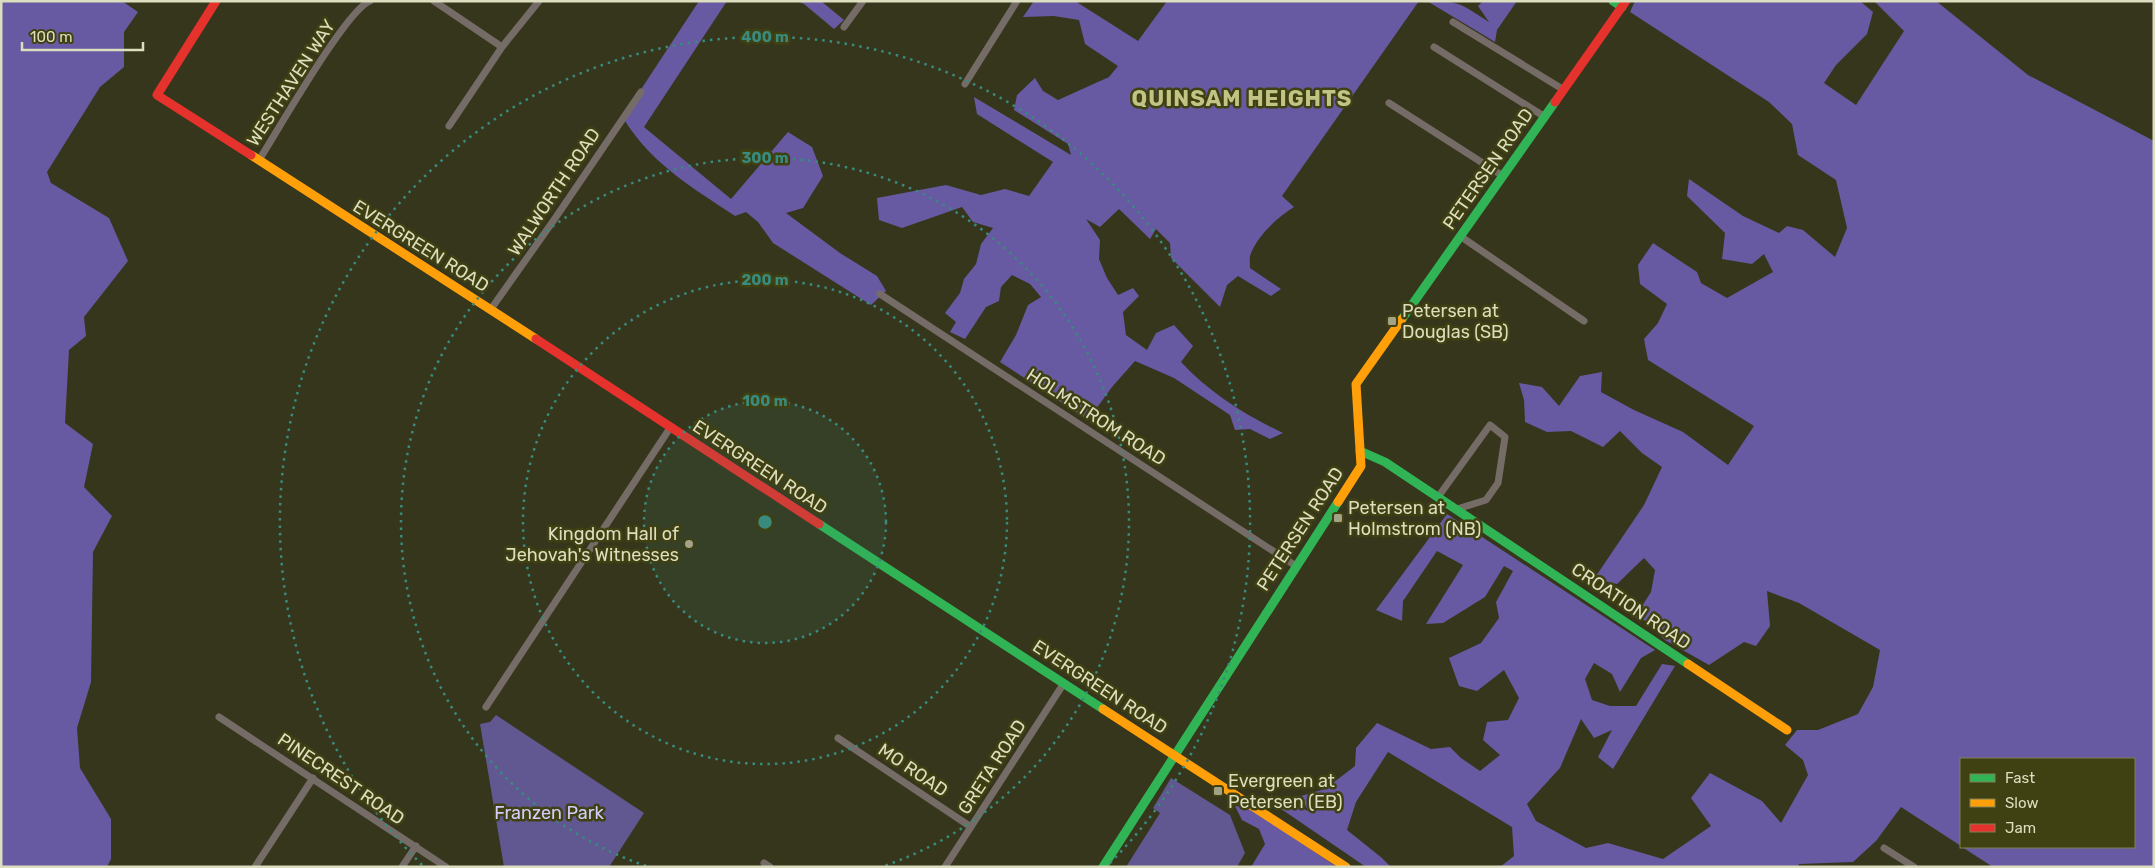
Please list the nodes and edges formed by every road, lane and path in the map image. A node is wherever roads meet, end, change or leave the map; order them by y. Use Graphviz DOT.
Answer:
graph roads {
  1 [pos="216,1"];
  2 [pos="370,1"];
  3 [pos="434,1"];
  4 [pos="539,1"];
  5 [pos="863,1"];
  6 [pos="1017,1"];
  7 [pos="1613,1"];
  8 [pos="1624,4"];
  9 [pos="1453,22"];
  10 [pos="844,27"];
  11 [pos="502,47"];
  12 [pos="1434,47"];
  13 [pos="965,84"];
  14 [pos="1564,90"];
  15 [pos="641,92"];
  16 [pos="1389,103"];
  17 [pos="1545,117"];
  18 [pos="449,126"];
  19 [pos="259,160"];
  20 [pos="1504,176"];
  21 [pos="1460,236"];
  22 [pos="880,294"];
  23 [pos="491,309"];
  24 [pos="1584,321"];
  25 [pos="670,428"];
  26 [pos="1360,452"];
  27 [pos="1438,496"];
  28 [pos="1457,509"];
  29 [pos="1296,566"];
  30 [pos="1064,683"];
  31 [pos="486,707"];
  32 [pos="219,717"];
  33 [pos="1787,730"];
  34 [pos="838,738"];
  35 [pos="1174,755"];
  36 [pos="312,778"];
  37 [pos="971,827"];
  38 [pos="416,846"];
  39 [pos="1884,848"];
  40 [pos="255,867"];
  41 [pos="402,867"];
  42 [pos="446,867"];
  43 [pos="945,867"];
  44 [pos="1103,867"];
  45 [pos="1346,867"];
  46 [pos="1914,867"];
  1 -- 19 [label="street, EVERGREEN ROAD"];
  2 -- 19 [label="street, WESTHAVEN WAY"];
  3 -- 11 [label="street"];
  4 -- 11 [label="street"];
  5 -- 10 [label="street"];
  6 -- 13 [label="street"];
  7 -- 8 [label="street"];
  8 -- 14 [label="street, PETERSEN ROAD"];
  9 -- 14 [label="street"];
  11 -- 18 [label="street"];
  12 -- 17 [label="street"];
  14 -- 17 [label="street, PETERSEN ROAD"];
  15 -- 23 [label="street, WALWORTH ROAD"];
  16 -- 20 [label="street"];
  17 -- 20 [label="street, PETERSEN ROAD"];
  19 -- 23 [label="street, EVERGREEN ROAD"];
  20 -- 21 [label="street, PETERSEN ROAD"];
  21 -- 24 [label="street"];
  21 -- 26 [label="street, PETERSEN ROAD"];
  22 -- 29 [label="street, HOLMSTROM ROAD"];
  23 -- 25 [label="street, EVERGREEN ROAD"];
  25 -- 30 [label="street, EVERGREEN ROAD"];
  25 -- 31 [label="street"];
  26 -- 27 [label="street, CROATION ROAD"];
  26 -- 29 [label="street, PETERSEN ROAD"];
  27 -- 28 [label="street, CROATION ROAD"];
  27 -- 28 [label="street"];
  28 -- 33 [label="street, CROATION ROAD"];
  29 -- 35 [label="street, PETERSEN ROAD"];
  30 -- 35 [label="street, EVERGREEN ROAD"];
  30 -- 37 [label="street, GRETA ROAD"];
  32 -- 36 [label="street, PINECREST ROAD"];
  34 -- 37 [label="street, MO ROAD"];
  35 -- 44 [label="street, PETERSEN ROAD"];
  35 -- 45 [label="street, EVERGREEN ROAD"];
  36 -- 38 [label="street, PINECREST ROAD"];
  36 -- 40 [label="street"];
  37 -- 43 [label="street, GRETA ROAD"];
  38 -- 41 [label="street"];
  38 -- 42 [label="street, PINECREST ROAD"];
  39 -- 46 [label="street"];
}
